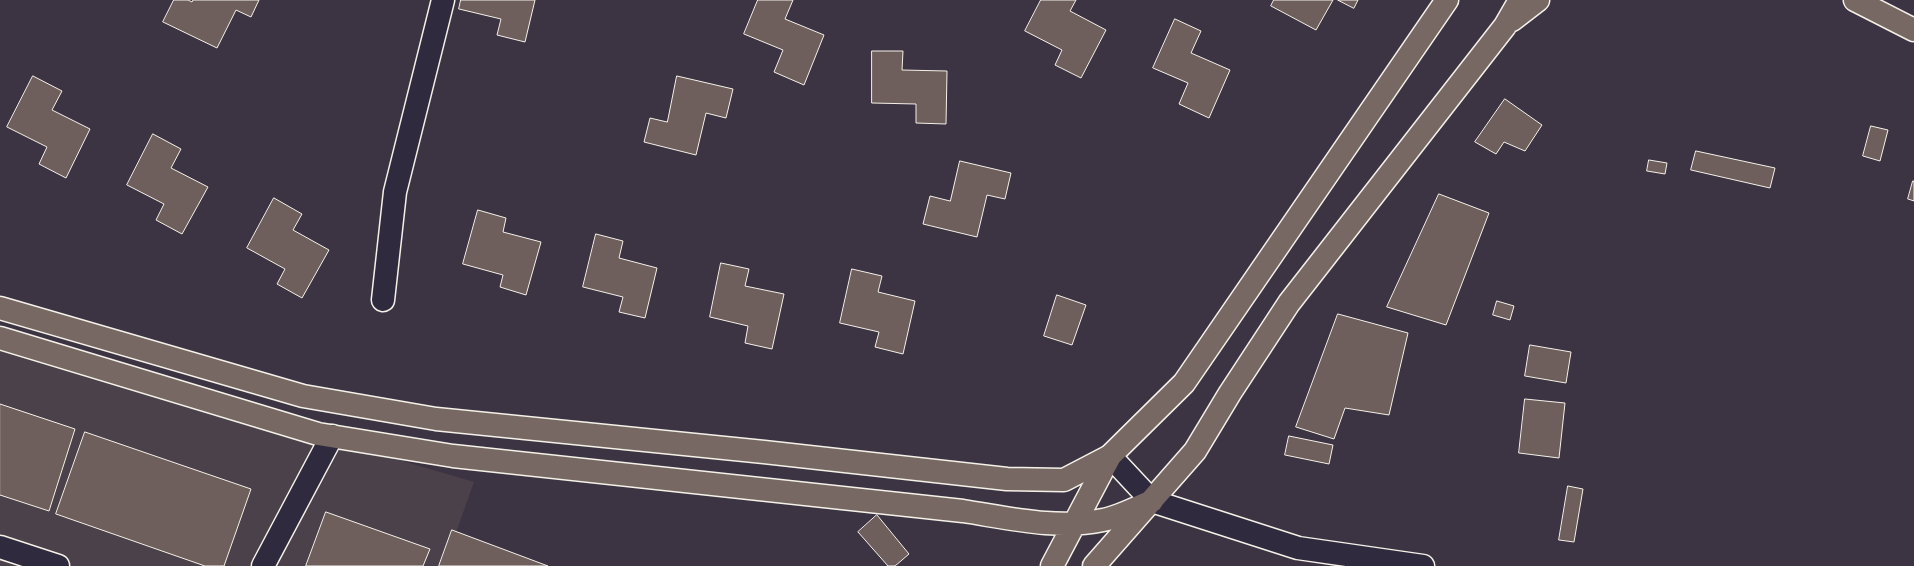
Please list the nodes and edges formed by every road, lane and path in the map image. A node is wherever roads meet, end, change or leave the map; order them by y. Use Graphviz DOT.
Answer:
graph roads {
  1 [pos="443,0"];
  2 [pos="1447,0"];
  3 [pos="1520,0"];
  4 [pos="1538,0"];
  5 [pos="1855,0"];
  6 [pos="1505,26"];
  7 [pos="1914,30"];
  8 [pos="383,300"];
  9 [pos="0,308"];
  10 [pos="0,338"];
  11 [pos="332,436"];
  12 [pos="1110,456"];
  13 [pos="1152,501"];
  14 [pos="1073,525"];
  15 [pos="0,547"];
  16 [pos="58,566"];
  17 [pos="263,566"];
  18 [pos="1052,566"];
  19 [pos="1094,566"];
  20 [pos="1422,566"];
  1 -- 8 [label="street"];
  2 -- 12 [label="main road"];
  3 -- 6 [label="main road"];
  4 -- 6 [label="main road"];
  5 -- 7 [label="main road"];
  6 -- 13 [label="main road"];
  9 -- 12 [label="main road"];
  10 -- 11 [label="main road"];
  11 -- 14 [label="main road"];
  11 -- 17 [label="street"];
  12 -- 13 [label="street"];
  12 -- 14 [label="main road"];
  13 -- 14 [label="main road"];
  13 -- 19 [label="main road"];
  13 -- 20 [label="street"];
  14 -- 18 [label="main road"];
  15 -- 16 [label="street"];
}
